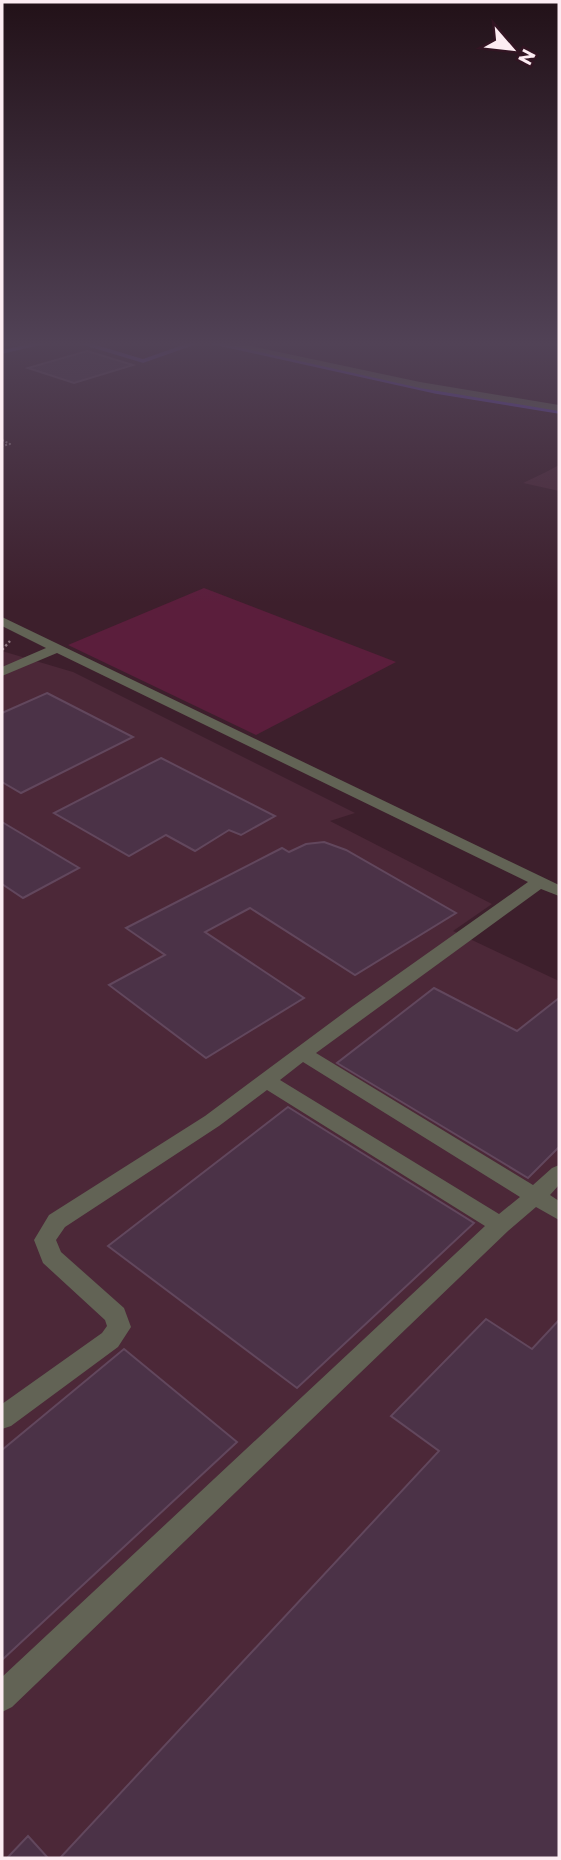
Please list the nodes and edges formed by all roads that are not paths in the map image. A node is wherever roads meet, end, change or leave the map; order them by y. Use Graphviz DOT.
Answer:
graph roads {
  1 [pos="2,621"];
  2 [pos="57,648"];
  3 [pos="2,672"];
  4 [pos="550,886"];
  5 [pos="302,1054"];
  6 [pos="266,1080"];
  7 [pos="559,1172"];
  8 [pos="535,1196"];
  9 [pos="559,1212"];
  10 [pos="500,1225"];
  11 [pos="2,1418"];
  12 [pos="2,1697"];
  1 -- 2 [label="street"];
  2 -- 3 [label="street"];
  2 -- 4 [label="street"];
  4 -- 5 [label="street"];
  5 -- 6 [label="street"];
  5 -- 8 [label="street"];
  6 -- 10 [label="street"];
  6 -- 11 [label="street"];
  7 -- 8 [label="street"];
  8 -- 9 [label="street"];
  8 -- 10 [label="street"];
  10 -- 12 [label="street"];
}
